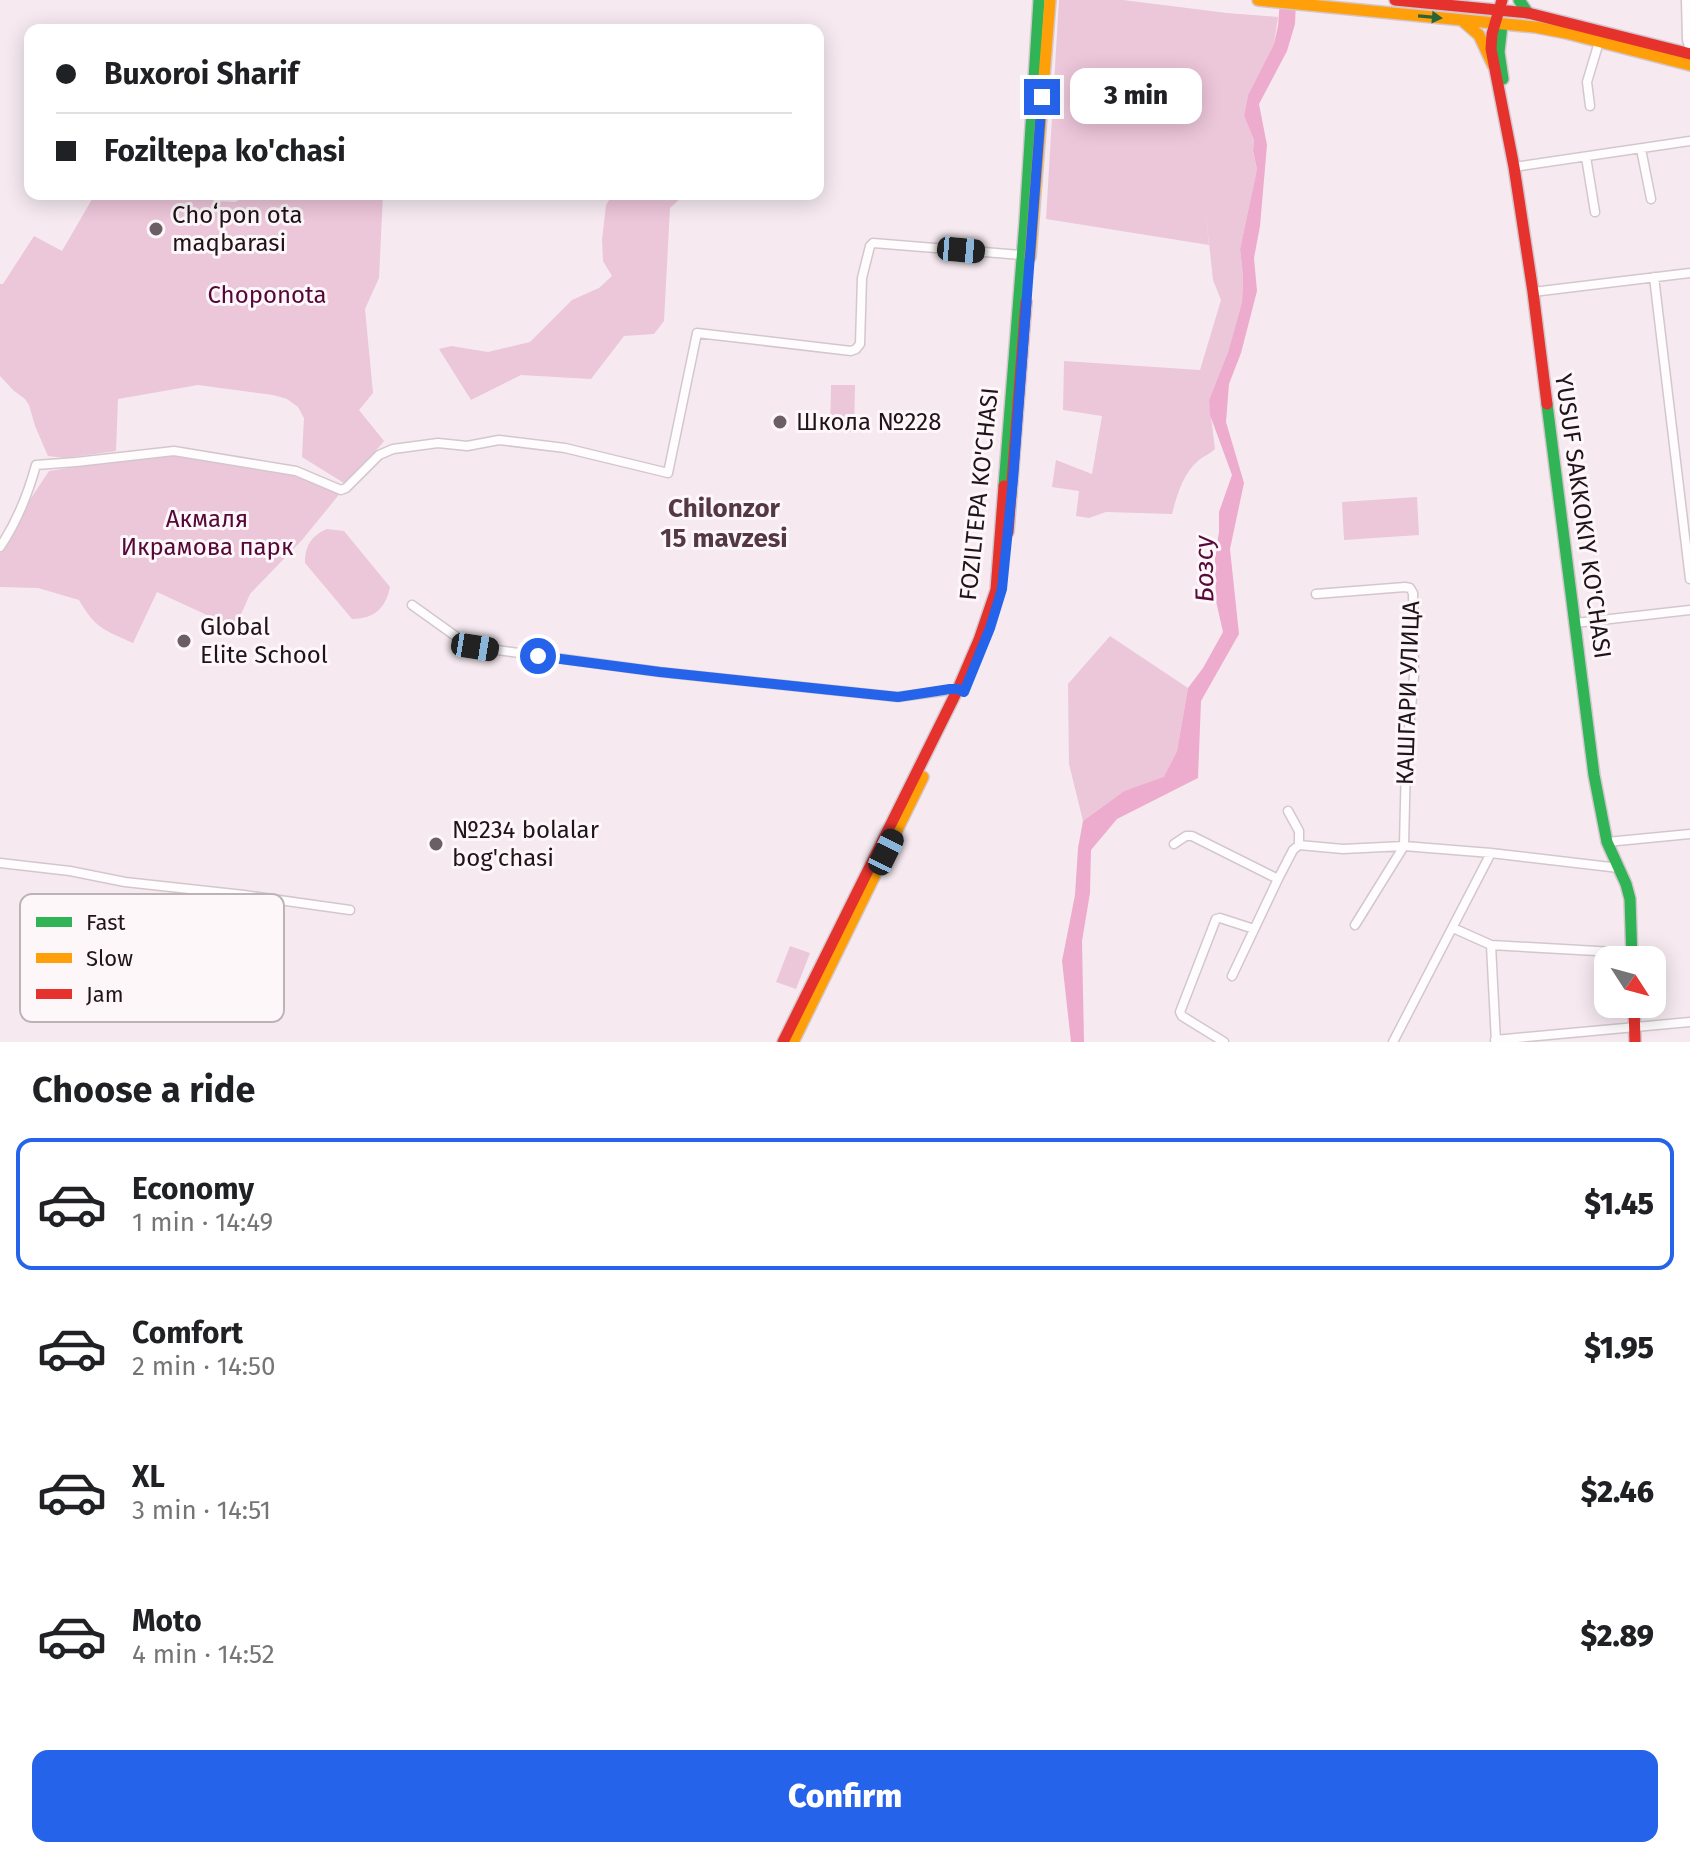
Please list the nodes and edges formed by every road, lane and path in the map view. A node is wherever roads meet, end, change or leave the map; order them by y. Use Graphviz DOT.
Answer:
graph roads {
  1 [pos="1039,0"];
  2 [pos="1050,0"];
  3 [pos="1258,0"];
  4 [pos="1395,0"];
  5 [pos="1488,0"];
  6 [pos="1519,0"];
  7 [pos="1686,0"];
  8 [pos="1467,8"];
  9 [pos="1502,12"];
  10 [pos="1528,13"];
  11 [pos="1457,19"];
  12 [pos="1599,42"];
  13 [pos="1690,52"];
  14 [pos="1493,65"];
  15 [pos="1690,65"];
  16 [pos="1590,106"];
  17 [pos="1690,141"];
  18 [pos="1641,149"];
  19 [pos="1586,157"];
  20 [pos="1514,167"];
  21 [pos="1651,199"];
  22 [pos="1595,212"];
  23 [pos="1022,255"];
  24 [pos="1690,273"];
  25 [pos="1654,277"];
  26 [pos="1533,292"];
  27 [pos="0,547"];
  28 [pos="1690,579"];
  29 [pos="1316,594"];
  30 [pos="412,605"];
  31 [pos="1690,610"];
  32 [pos="1575,623"];
  33 [pos="961,690"];
  34 [pos="1288,811"];
  35 [pos="1690,834"];
  36 [pos="1607,842"];
  37 [pos="1174,844"];
  38 [pos="1299,845"];
  39 [pos="1404,846"];
  40 [pos="1491,853"];
  41 [pos="0,863"];
  42 [pos="1619,868"];
  43 [pos="1278,879"];
  44 [pos="235,894"];
  45 [pos="284,901"];
  46 [pos="350,910"];
  47 [pos="1355,925"];
  48 [pos="1453,928"];
  49 [pos="1254,929"];
  50 [pos="1491,945"];
  51 [pos="1632,946"];
  52 [pos="1594,953"];
  53 [pos="1232,976"];
  54 [pos="1634,1018"];
  55 [pos="1690,1022"];
  56 [pos="1634,1027"];
  57 [pos="1496,1041"];
  58 [pos="783,1042"];
  59 [pos="793,1042"];
  60 [pos="1224,1042"];
  61 [pos="1393,1042"];
  62 [pos="1635,1042"];
  1 -- 23 [label="main road, FOZILTEPA KO'CHASI"];
  2 -- 33 [label="main road, FOZILTEPA KO'CHASI"];
  3 -- 11 [label="main road, one-way"];
  4 -- 8 [label="main road"];
  5 -- 8 [label="main road"];
  6 -- 10 [label="main road"];
  7 -- 13 [label="street"];
  8 -- 9 [label="main road"];
  9 -- 10 [label="main road"];
  9 -- 11 [label="main road"];
  9 -- 12 [label="main road"];
  9 -- 14 [label="main road, YUSUF SAKKOKIY KO'CHASI"];
  9 -- 20 [label="main road, YUSUF SAKKOKIY KO'CHASI"];
  10 -- 13 [label="main road"];
  11 -- 14 [label="main road"];
  12 -- 15 [label="main road"];
  12 -- 16 [label="street"];
  14 -- 20 [label="main road, YUSUF SAKKOKIY KO'CHASI"];
  17 -- 18 [label="street"];
  18 -- 19 [label="street"];
  18 -- 21 [label="street"];
  19 -- 20 [label="street"];
  19 -- 22 [label="street"];
  20 -- 26 [label="main road, YUSUF SAKKOKIY KO'CHASI"];
  23 -- 27 [label="street"];
  23 -- 33 [label="main road, FOZILTEPA KO'CHASI"];
  24 -- 25 [label="street"];
  25 -- 26 [label="street"];
  25 -- 28 [label="street"];
  26 -- 32 [label="main road, YUSUF SAKKOKIY KO'CHASI"];
  29 -- 39 [label="street, КАШГАРИ УЛИЦА"];
  30 -- 33 [label="street"];
  31 -- 32 [label="street"];
  32 -- 36 [label="main road, YUSUF SAKKOKIY KO'CHASI"];
  33 -- 58 [label="main road, FOZILTEPA KO'CHASI"];
  33 -- 59 [label="main road, FOZILTEPA KO'CHASI"];
  34 -- 38 [label="street"];
  35 -- 36 [label="street"];
  36 -- 42 [label="main road, YUSUF SAKKOKIY KO'CHASI"];
  37 -- 43 [label="street"];
  38 -- 39 [label="street"];
  38 -- 43 [label="street"];
  39 -- 40 [label="street"];
  39 -- 47 [label="street"];
  40 -- 42 [label="street"];
  40 -- 48 [label="street"];
  41 -- 44 [label="street"];
  42 -- 51 [label="main road, YUSUF SAKKOKIY KO'CHASI"];
  43 -- 49 [label="street"];
  45 -- 46 [label="street"];
  48 -- 50 [label="street"];
  48 -- 61 [label="street"];
  49 -- 53 [label="street"];
  49 -- 60 [label="street"];
  50 -- 52 [label="street"];
  50 -- 57 [label="street"];
  54 -- 56 [label="main road"];
  55 -- 56 [label="street"];
  56 -- 57 [label="street"];
  56 -- 62 [label="main road"];
}
